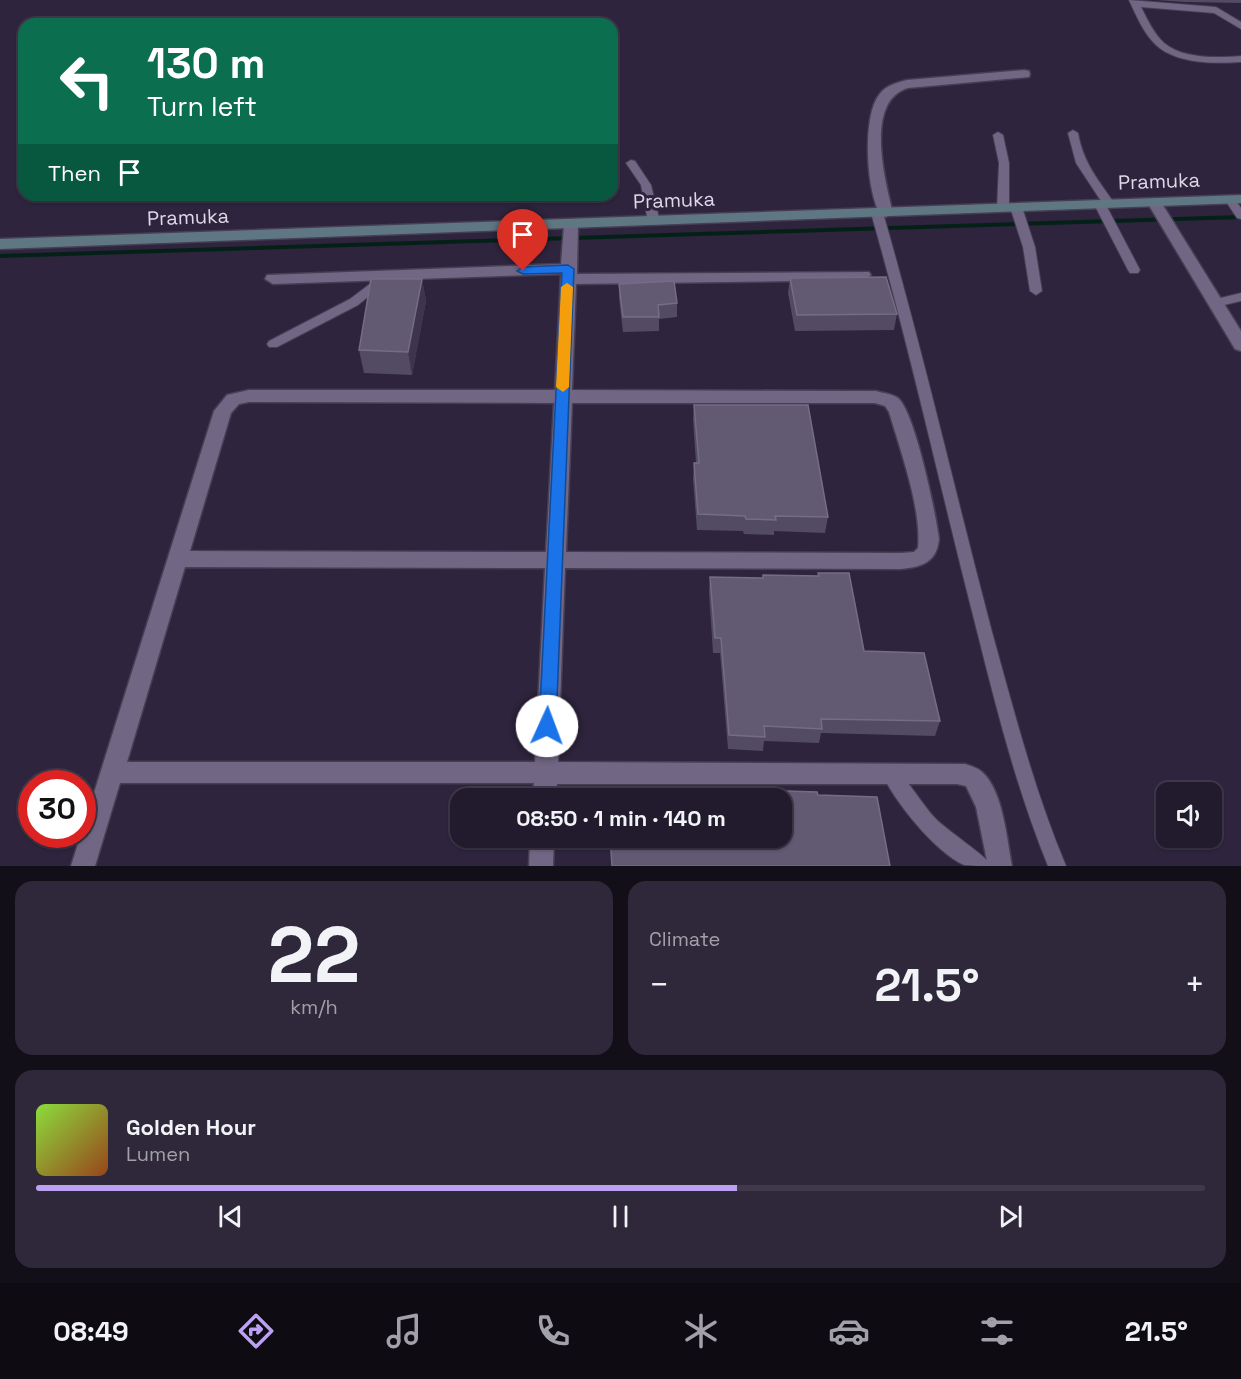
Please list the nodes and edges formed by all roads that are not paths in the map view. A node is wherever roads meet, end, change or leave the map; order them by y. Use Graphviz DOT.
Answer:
graph roads {
  1 [pos="1134,2"];
  2 [pos="1241,27"];
  3 [pos="1241,59"];
  4 [pos="1024,74"];
  5 [pos="1073,133"];
  6 [pos="998,135"];
  7 [pos="631,163"];
  8 [pos="1235,200"];
  9 [pos="1154,202"];
  10 [pos="1105,204"];
  11 [pos="1010,208"];
  12 [pos="882,213"];
  13 [pos="1241,216"];
  14 [pos="654,222"];
  15 [pos="571,225"];
  16 [pos="0,244"];
  17 [pos="1134,270"];
  18 [pos="568,274"];
  19 [pos="387,275"];
  20 [pos="863,275"];
  21 [pos="273,279"];
  22 [pos="1036,291"];
  23 [pos="1241,297"];
  24 [pos="1216,303"];
  25 [pos="273,344"];
  26 [pos="1241,345"];
  27 [pos="562,395"];
  28 [pos="177,559"];
  29 [pos="554,560"];
  30 [pos="112,772"];
  31 [pos="890,772"];
  32 [pos="546,773"];
  33 [pos="545,788"];
  34 [pos="542,848"];
  35 [pos="83,866"];
  36 [pos="541,866"];
  37 [pos="983,866"];
  38 [pos="1000,866"];
  39 [pos="1057,866"];
  1 -- 2 [label="lane"];
  1 -- 3 [label="lane"];
  4 -- 12 [label="street"];
  5 -- 10 [label="lane"];
  6 -- 11 [label="lane"];
  7 -- 14 [label="lane"];
  8 -- 9 [label="street, Pramuka"];
  8 -- 13 [label="lane"];
  9 -- 10 [label="street, Pramuka"];
  9 -- 24 [label="street"];
  10 -- 11 [label="street, Pramuka"];
  10 -- 17 [label="lane"];
  11 -- 12 [label="street, Pramuka"];
  11 -- 22 [label="lane"];
  12 -- 14 [label="street, Pramuka"];
  12 -- 39 [label="lane"];
  14 -- 15 [label="street, Pramuka"];
  15 -- 16 [label="street, Pramuka"];
  15 -- 18 [label="street"];
  18 -- 19 [label="street"];
  18 -- 20 [label="street"];
  18 -- 27 [label="street"];
  19 -- 21 [label="street"];
  19 -- 25 [label="lane"];
  23 -- 24 [label="lane"];
  24 -- 26 [label="street"];
  27 -- 28 [label="street"];
  27 -- 29 [label="street"];
  27 -- 29 [label="street"];
  28 -- 29 [label="street"];
  28 -- 30 [label="street"];
  29 -- 32 [label="street"];
  30 -- 32 [label="street"];
  30 -- 35 [label="street"];
  31 -- 32 [label="street"];
  31 -- 37 [label="lane"];
  31 -- 38 [label="street"];
  32 -- 33 [label="street"];
  34 -- 36 [label="street"];
}
